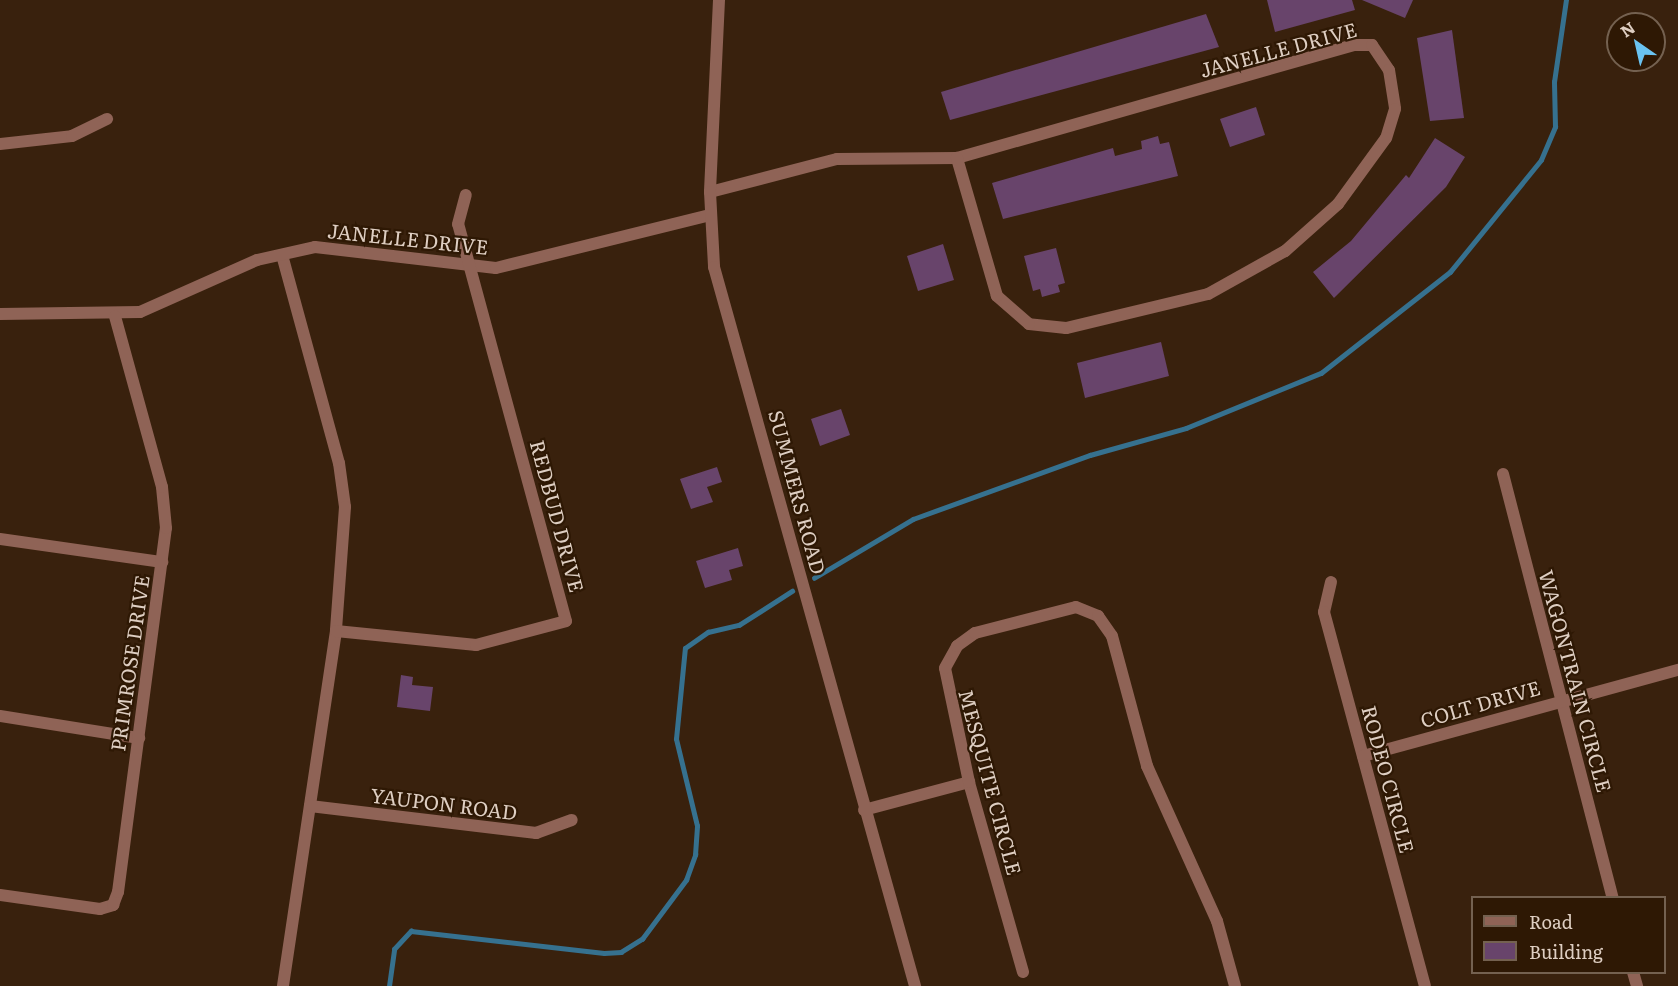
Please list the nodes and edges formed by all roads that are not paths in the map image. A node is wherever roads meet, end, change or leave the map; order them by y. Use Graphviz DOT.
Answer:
graph roads {
  1 [pos="719,0"];
  2 [pos="107,118"];
  3 [pos="0,144"];
  4 [pos="957,158"];
  5 [pos="710,192"];
  6 [pos="466,195"];
  7 [pos="710,215"];
  8 [pos="282,255"];
  9 [pos="470,268"];
  10 [pos="0,314"];
  11 [pos="115,316"];
  12 [pos="1503,474"];
  13 [pos="0,539"];
  14 [pos="162,562"];
  15 [pos="1331,582"];
  16 [pos="336,631"];
  17 [pos="1678,670"];
  18 [pos="1561,700"];
  19 [pos="0,716"];
  20 [pos="139,738"];
  21 [pos="1363,756"];
  22 [pos="969,782"];
  23 [pos="310,806"];
  24 [pos="864,810"];
  25 [pos="572,819"];
  26 [pos="0,895"];
  27 [pos="1613,896"];
  28 [pos="1023,972"];
  29 [pos="283,986"];
  30 [pos="915,986"];
  31 [pos="1235,986"];
  32 [pos="1425,986"];
  1 -- 5 [label="street, SUMMERS ROAD"];
  2 -- 3 [label="street"];
  4 -- 4 [label="street, JANELLE DRIVE"];
  4 -- 5 [label="street, JANELLE DRIVE"];
  5 -- 7 [label="street, SUMMERS ROAD"];
  6 -- 9 [label="street, REDBUD DRIVE"];
  7 -- 9 [label="street, JANELLE DRIVE"];
  7 -- 24 [label="street, SUMMERS ROAD"];
  8 -- 9 [label="street, JANELLE DRIVE"];
  8 -- 11 [label="street, JANELLE DRIVE"];
  8 -- 16 [label="street"];
  9 -- 16 [label="street, REDBUD DRIVE"];
  10 -- 11 [label="street, JANELLE DRIVE"];
  11 -- 14 [label="street, PRIMROSE DRIVE"];
  12 -- 18 [label="street, WAGONTRAIN CIRCLE"];
  13 -- 14 [label="street"];
  14 -- 20 [label="street, PRIMROSE DRIVE"];
  15 -- 21 [label="street, RODEO CIRCLE"];
  16 -- 23 [label="street"];
  17 -- 18 [label="street, COLT DRIVE"];
  18 -- 21 [label="street, COLT DRIVE"];
  18 -- 27 [label="street, WAGONTRAIN CIRCLE"];
  19 -- 20 [label="street"];
  20 -- 26 [label="street, PRIMROSE DRIVE"];
  21 -- 32 [label="street, RODEO CIRCLE"];
  22 -- 24 [label="street"];
  22 -- 28 [label="street, MESQUITE CIRCLE"];
  22 -- 31 [label="street, MESQUITE CIRCLE"];
  23 -- 25 [label="street, YAUPON ROAD"];
  23 -- 29 [label="street"];
  24 -- 30 [label="street, SUMMERS ROAD"];
}
